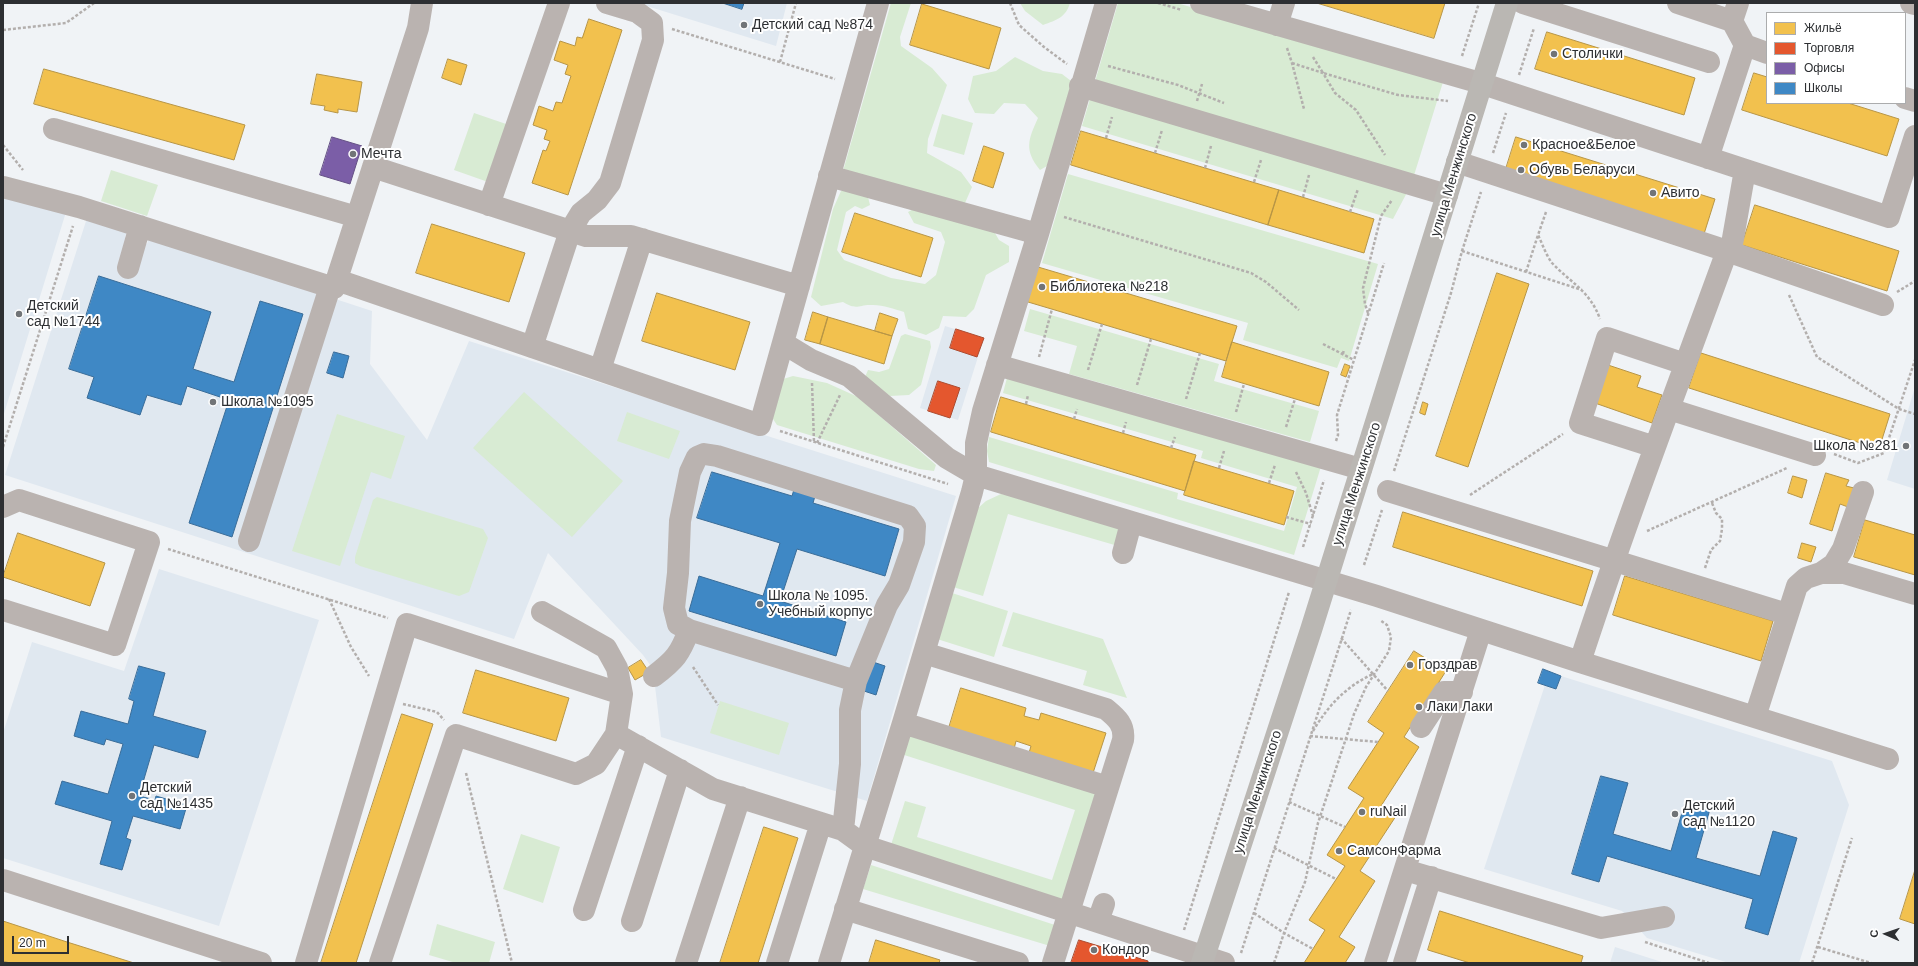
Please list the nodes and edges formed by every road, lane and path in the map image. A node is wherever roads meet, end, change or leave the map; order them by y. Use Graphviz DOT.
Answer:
graph roads {
  1 [pos="94,3"];
  2 [pos="422,3"];
  3 [pos="559,3"];
  4 [pos="607,3"];
  5 [pos="796,3"];
  6 [pos="878,3"];
  7 [pos="1010,3"];
  8 [pos="1106,3"];
  9 [pos="1201,3"];
  10 [pos="1284,3"];
  11 [pos="1479,3"];
  12 [pos="1507,3"];
  13 [pos="1678,3"];
  14 [pos="1911,3"];
  15 [pos="1915,4"];
  16 [pos="1532,6"];
  17 [pos="1735,12"];
  18 [pos="652,24"];
  19 [pos="1277,25"];
  20 [pos="3,30"];
  21 [pos="1745,46"];
  22 [pos="1310,53"];
  23 [pos="1766,53"];
  24 [pos="1462,58"];
  25 [pos="780,62"];
  26 [pos="1709,62"];
  27 [pos="1084,74"];
  28 [pos="855,84"];
  29 [pos="1482,84"];
  30 [pos="1512,93"];
  31 [pos="1448,101"];
  32 [pos="1224,104"];
  33 [pos="1304,109"];
  34 [pos="54,129"];
  35 [pos="1914,141"];
  36 [pos="1708,158"];
  37 [pos="1457,162"];
  38 [pos="373,168"];
  39 [pos="1745,170"];
  40 [pos="1487,172"];
  41 [pos="829,176"];
  42 [pos="3,187"];
  43 [pos="1552,193"];
  44 [pos="1447,195"];
  45 [pos="489,205"];
  46 [pos="79,207"];
  47 [pos="1044,211"];
  48 [pos="357,217"];
  49 [pos="140,226"];
  50 [pos="570,231"];
  51 [pos="1038,234"];
  52 [pos="1538,235"];
  53 [pos="642,239"];
  54 [pos="1462,251"];
  55 [pos="1728,251"];
  56 [pos="1384,263"];
  57 [pos="128,268"];
  58 [pos="1777,269"];
  59 [pos="1526,272"];
  60 [pos="334,283"];
  61 [pos="799,286"];
  62 [pos="1584,290"];
  63 [pos="1883,305"];
  64 [pos="1299,310"];
  65 [pos="1607,338"];
  66 [pos="1151,339"];
  67 [pos="783,343"];
  68 [pos="1323,344"];
  69 [pos="532,347"];
  70 [pos="1344,349"];
  71 [pos="1200,353"];
  72 [pos="1343,354"];
  73 [pos="811,360"];
  74 [pos="1354,360"];
  75 [pos="1915,360"];
  76 [pos="1686,364"];
  77 [pos="997,365"];
  78 [pos="600,370"];
  79 [pos="849,376"];
  80 [pos="1244,384"];
  81 [pos="1295,399"];
  82 [pos="1132,404"];
  83 [pos="1899,409"];
  84 [pos="1669,410"];
  85 [pos="1915,414"];
  86 [pos="1181,418"];
  87 [pos="1580,423"];
  88 [pos="760,425"];
  89 [pos="1230,432"];
  90 [pos="816,443"];
  91 [pos="1280,446"];
  92 [pos="3,447"];
  93 [pos="1656,447"];
  94 [pos="1815,455"];
  95 [pos="1330,460"];
  96 [pos="1361,470"];
  97 [pos="974,483"];
  98 [pos="1388,490"];
  99 [pos="1862,492"];
  100 [pos="1712,503"];
  101 [pos="3,507"];
  102 [pos="1448,509"];
  103 [pos="1286,517"];
  104 [pos="1313,517"];
  105 [pos="1131,523"];
  106 [pos="1311,524"];
  107 [pos="249,541"];
  108 [pos="149,542"];
  109 [pos="1303,546"];
  110 [pos="1617,552"];
  111 [pos="1123,553"];
  112 [pos="1364,565"];
  113 [pos="1821,573"];
  114 [pos="1326,581"];
  115 [pos="1699,587"];
  116 [pos="1289,592"];
  117 [pos="1915,594"];
  118 [pos="329,599"];
  119 [pos="3,610"];
  120 [pos="542,612"];
  121 [pos="1356,612"];
  122 [pos="1787,614"];
  123 [pos="1374,618"];
  124 [pos="407,624"];
  125 [pos="689,630"];
  126 [pos="1481,630"];
  127 [pos="1341,638"];
  128 [pos="681,650"];
  129 [pos="924,653"];
  130 [pos="1580,662"];
  131 [pos="1374,674"];
  132 [pos="654,676"];
  133 [pos="856,681"];
  134 [pos="1388,691"];
  135 [pos="1462,692"];
  136 [pos="622,694"];
  137 [pos="384,699"];
  138 [pos="718,705"];
  139 [pos="1755,717"];
  140 [pos="903,724"];
  141 [pos="1421,727"];
  142 [pos="616,734"];
  143 [pos="456,735"];
  144 [pos="1310,736"];
  145 [pos="1346,739"];
  146 [pos="1378,742"];
  147 [pos="638,746"];
  148 [pos="1888,759"];
  149 [pos="464,766"];
  150 [pos="680,770"];
  151 [pos="1108,786"];
  152 [pos="740,797"];
  153 [pos="1289,802"];
  154 [pos="1321,815"];
  155 [pos="821,823"];
  156 [pos="1345,827"];
  157 [pos="843,830"];
  158 [pos="1852,838"];
  159 [pos="864,846"];
  160 [pos="1274,848"];
  161 [pos="1309,865"];
  162 [pos="1405,870"];
  163 [pos="1431,877"];
  164 [pos="1336,879"];
  165 [pos="3,880"];
  166 [pos="845,909"];
  167 [pos="584,910"];
  168 [pos="1070,912"];
  169 [pos="1254,913"];
  170 [pos="1664,918"];
  171 [pos="632,921"];
  172 [pos="1284,933"];
  173 [pos="1644,942"];
  174 [pos="1818,947"];
  175 [pos="1178,948"];
  176 [pos="1313,949"];
  177 [pos="1218,960"];
  178 [pos="261,963"];
  179 [pos="306,963"];
  180 [pos="380,963"];
  181 [pos="512,963"];
  182 [pos="686,963"];
  183 [pos="777,963"];
  184 [pos="829,963"];
  185 [pos="1018,963"];
  186 [pos="1053,963"];
  187 [pos="1274,963"];
  188 [pos="1375,963"];
  189 [pos="1404,963"];
  190 [pos="1709,963"];
  191 [pos="1812,963"];
  192 [pos="1871,963"];
  1 -- 20 [label="path"];
  2 -- 38 [label="street"];
  3 -- 45 [label="street"];
  4 -- 18 [label="street"];
  5 -- 25 [label="path"];
  6 -- 28 [label="street"];
  7 -- 27 [label="path"];
  8 -- 27 [label="street"];
  9 -- 19 [label="street"];
  10 -- 19 [label="street"];
  11 -- 24 [label="path"];
  12 -- 29 [label="main road, улица Менжинского"];
  13 -- 17 [label="street"];
  14 -- 15 [label="street"];
  16 -- 26 [label="street"];
  16 -- 30 [label="path"];
  17 -- 21 [label="street"];
  18 -- 25 [label="path"];
  18 -- 50 [label="street"];
  19 -- 29 [label="street"];
  19 -- 33 [label="path"];
  21 -- 23 [label="street"];
  21 -- 36 [label="street"];
  22 -- 31 [label="path"];
  25 -- 28 [label="path"];
  27 -- 32 [label="path"];
  27 -- 44 [label="street"];
  27 -- 47 [label="street"];
  28 -- 41 [label="street"];
  29 -- 30 [label="street"];
  29 -- 37 [label="main road, улица Менжинского"];
  30 -- 36 [label="street"];
  30 -- 40 [label="path"];
  34 -- 48 [label="street"];
  35 -- 39 [label="street"];
  36 -- 39 [label="street"];
  37 -- 40 [label="street"];
  37 -- 44 [label="main road, улица Менжинского"];
  38 -- 45 [label="street"];
  38 -- 48 [label="street"];
  39 -- 55 [label="street"];
  40 -- 43 [label="street"];
  40 -- 54 [label="path"];
  41 -- 51 [label="street"];
  41 -- 61 [label="street"];
  42 -- 46 [label="street"];
  43 -- 52 [label="path"];
  43 -- 55 [label="street"];
  44 -- 96 [label="main road, улица Менжинского"];
  45 -- 50 [label="street"];
  46 -- 49 [label="street"];
  46 -- 92 [label="path"];
  47 -- 51 [label="street"];
  47 -- 64 [label="path"];
  48 -- 60 [label="street"];
  49 -- 57 [label="street"];
  49 -- 60 [label="street"];
  50 -- 53 [label="street"];
  50 -- 69 [label="street"];
  51 -- 77 [label="street"];
  52 -- 59 [label="path"];
  52 -- 62 [label="path"];
  53 -- 61 [label="street"];
  53 -- 78 [label="street"];
  54 -- 59 [label="path"];
  54 -- 98 [label="path"];
  55 -- 58 [label="street"];
  55 -- 76 [label="street"];
  56 -- 74 [label="path"];
  58 -- 63 [label="street"];
  58 -- 83 [label="path"];
  59 -- 62 [label="path"];
  60 -- 69 [label="street"];
  60 -- 107 [label="street"];
  61 -- 67 [label="street"];
  62 -- 65 [label="path"];
  65 -- 76 [label="street"];
  65 -- 87 [label="street"];
  66 -- 82 [label="path"];
  67 -- 73 [label="street"];
  67 -- 88 [label="street"];
  68 -- 72 [label="path"];
  69 -- 78 [label="street"];
  70 -- 72 [label="path"];
  71 -- 86 [label="path"];
  72 -- 74 [label="path"];
  73 -- 79 [label="street"];
  73 -- 90 [label="path"];
  74 -- 95 [label="path"];
  75 -- 83 [label="path"];
  76 -- 84 [label="street"];
  77 -- 82 [label="street"];
  77 -- 97 [label="street"];
  78 -- 88 [label="street"];
  79 -- 90 [label="path"];
  79 -- 97 [label="street"];
  80 -- 89 [label="path"];
  81 -- 91 [label="path"];
  82 -- 86 [label="street"];
  83 -- 85 [label="path"];
  83 -- 94 [label="path"];
  84 -- 93 [label="street"];
  84 -- 94 [label="street"];
  86 -- 89 [label="street"];
  87 -- 93 [label="street"];
  87 -- 102 [label="path"];
  88 -- 90 [label="path"];
  89 -- 91 [label="street"];
  90 -- 97 [label="path"];
  91 -- 95 [label="street"];
  91 -- 104 [label="path"];
  93 -- 110 [label="street"];
  94 -- 100 [label="path"];
  95 -- 96 [label="street"];
  95 -- 104 [label="path"];
  96 -- 114 [label="main road, улица Менжинского"];
  97 -- 105 [label="street"];
  97 -- 129 [label="street"];
  98 -- 102 [label="street"];
  98 -- 112 [label="path"];
  99 -- 113 [label="street"];
  100 -- 110 [label="path"];
  100 -- 115 [label="path"];
  101 -- 108 [label="street"];
  102 -- 110 [label="street"];
  103 -- 106 [label="path"];
  104 -- 106 [label="path"];
  105 -- 111 [label="street"];
  105 -- 114 [label="street"];
  106 -- 109 [label="path"];
  108 -- 118 [label="path"];
  108 -- 119 [label="street"];
  110 -- 115 [label="street"];
  110 -- 130 [label="street"];
  113 -- 117 [label="street"];
  113 -- 122 [label="street"];
  114 -- 126 [label="street"];
  114 -- 177 [label="main road, улица Менжинского"];
  115 -- 122 [label="street"];
  116 -- 175 [label="path"];
  118 -- 124 [label="path"];
  118 -- 137 [label="path"];
  120 -- 136 [label="street"];
  121 -- 127 [label="path"];
  122 -- 139 [label="street"];
  123 -- 131 [label="path"];
  124 -- 136 [label="street"];
  124 -- 137 [label="street"];
  125 -- 128 [label="street"];
  125 -- 133 [label="street"];
  125 -- 133 [label="street"];
  126 -- 130 [label="street"];
  126 -- 135 [label="street"];
  127 -- 131 [label="path"];
  127 -- 144 [label="path"];
  128 -- 132 [label="street"];
  128 -- 138 [label="path"];
  129 -- 140 [label="street"];
  129 -- 151 [label="street"];
  130 -- 139 [label="street"];
  131 -- 134 [label="path"];
  131 -- 144 [label="path"];
  131 -- 145 [label="path"];
  133 -- 157 [label="street"];
  135 -- 141 [label="street"];
  135 -- 162 [label="street"];
  136 -- 142 [label="street"];
  137 -- 143 [label="path"];
  137 -- 179 [label="street"];
  139 -- 148 [label="street"];
  140 -- 151 [label="street"];
  140 -- 159 [label="street"];
  142 -- 143 [label="street"];
  142 -- 147 [label="street"];
  143 -- 180 [label="street"];
  144 -- 145 [label="path"];
  144 -- 153 [label="path"];
  145 -- 146 [label="path"];
  145 -- 154 [label="path"];
  147 -- 150 [label="street"];
  147 -- 167 [label="street"];
  149 -- 181 [label="path"];
  150 -- 152 [label="street"];
  150 -- 171 [label="street"];
  151 -- 168 [label="street"];
  152 -- 155 [label="street"];
  152 -- 182 [label="street"];
  153 -- 154 [label="path"];
  153 -- 160 [label="path"];
  154 -- 156 [label="path"];
  154 -- 161 [label="path"];
  155 -- 157 [label="street"];
  155 -- 183 [label="street"];
  157 -- 159 [label="street"];
  158 -- 174 [label="path"];
  159 -- 166 [label="street"];
  159 -- 168 [label="street"];
  160 -- 161 [label="path"];
  160 -- 169 [label="path"];
  161 -- 164 [label="path"];
  161 -- 172 [label="path"];
  162 -- 163 [label="street"];
  162 -- 188 [label="street"];
  163 -- 170 [label="street"];
  163 -- 189 [label="street"];
  165 -- 178 [label="street"];
  166 -- 184 [label="street"];
  166 -- 185 [label="street"];
  168 -- 175 [label="street"];
  168 -- 186 [label="street"];
  169 -- 172 [label="path"];
  169 -- 177 [label="path"];
  172 -- 176 [label="path"];
  172 -- 187 [label="path"];
  173 -- 190 [label="path"];
  174 -- 191 [label="path"];
  174 -- 192 [label="path"];
  175 -- 177 [label="street"];
}
